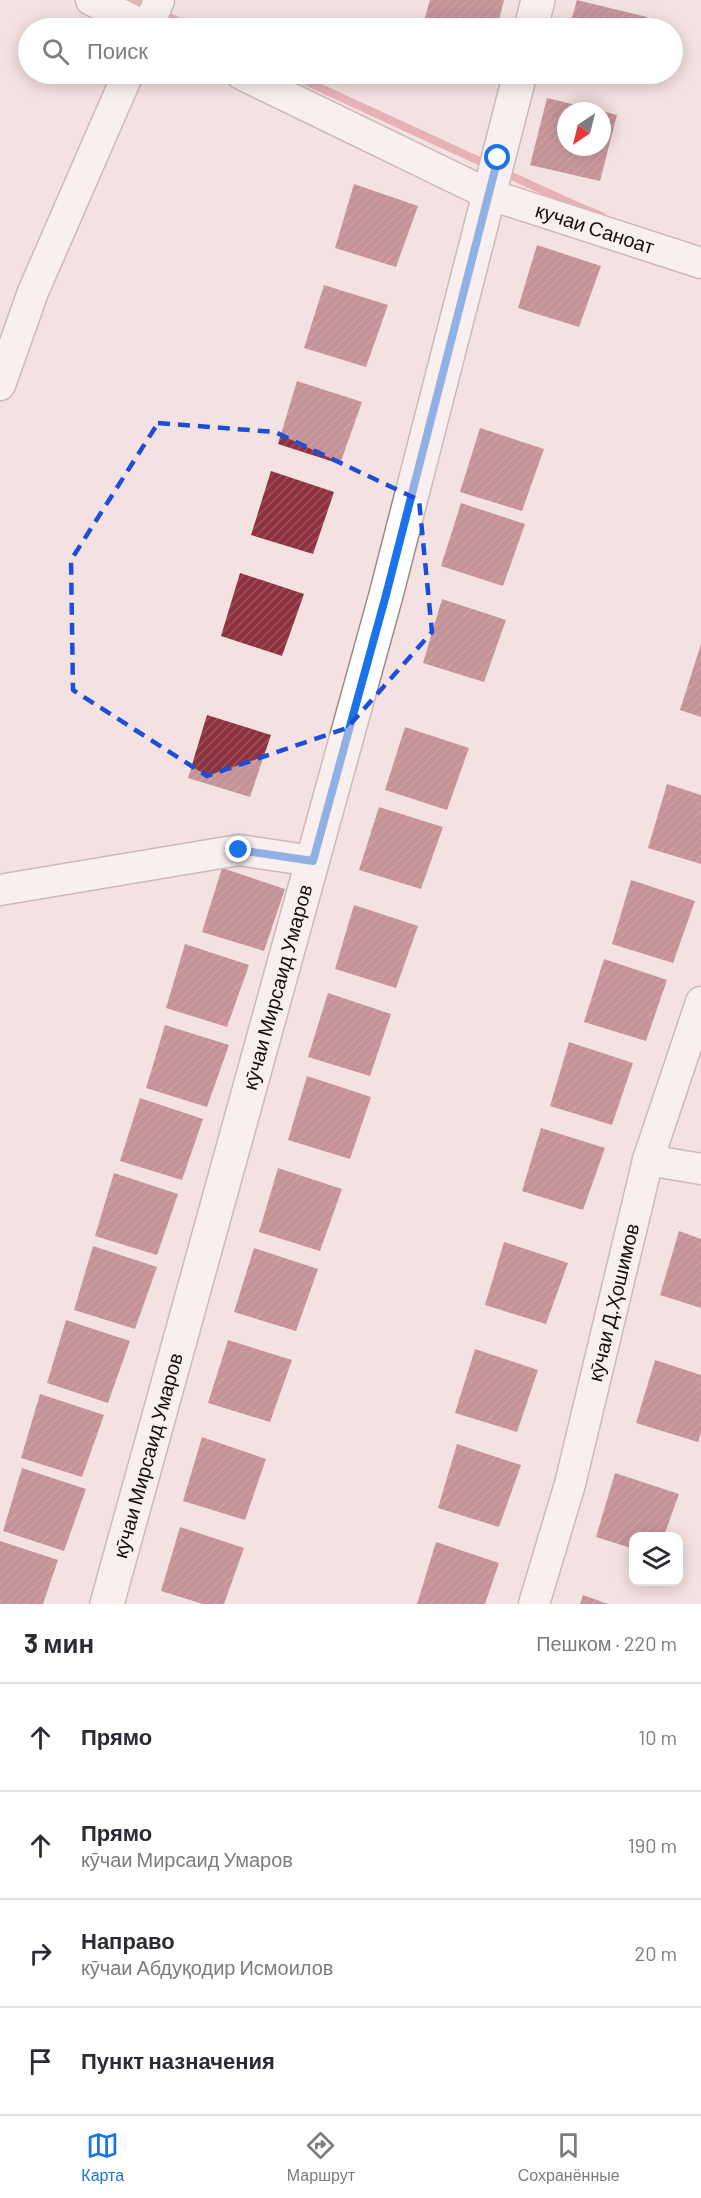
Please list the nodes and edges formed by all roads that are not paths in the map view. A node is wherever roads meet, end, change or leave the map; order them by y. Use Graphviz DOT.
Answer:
graph roads {
  1 [pos="91,0"];
  2 [pos="538,0"];
  3 [pos="152,18"];
  4 [pos="534,18"];
  5 [pos="124,84"];
  6 [pos="265,84"];
  7 [pos="517,84"];
  8 [pos="493,177"];
  9 [pos="701,263"];
  10 [pos="0,385"];
  11 [pos="313,861"];
  12 [pos="0,890"];
  13 [pos="701,1002"];
  14 [pos="648,1160"];
  15 [pos="701,1169"];
  16 [pos="107,1604"];
  17 [pos="534,1604"];
  1 -- 3 [label="street"];
  2 -- 4 [label="street"];
  5 -- 10 [label="street"];
  6 -- 8 [label="street, кучаи Саноат"];
  7 -- 8 [label="street, кӯчаи Мирсаид Умаров"];
  8 -- 9 [label="street, кучаи Саноат"];
  8 -- 11 [label="street, кӯчаи Мирсаид Умаров"];
  11 -- 12 [label="street"];
  11 -- 16 [label="street, кӯчаи Мирсаид Умаров"];
  13 -- 14 [label="street, кӯчаи Д.Ҳошимов"];
  14 -- 15 [label="street"];
  14 -- 17 [label="street, кӯчаи Д.Ҳошимов"];
}
